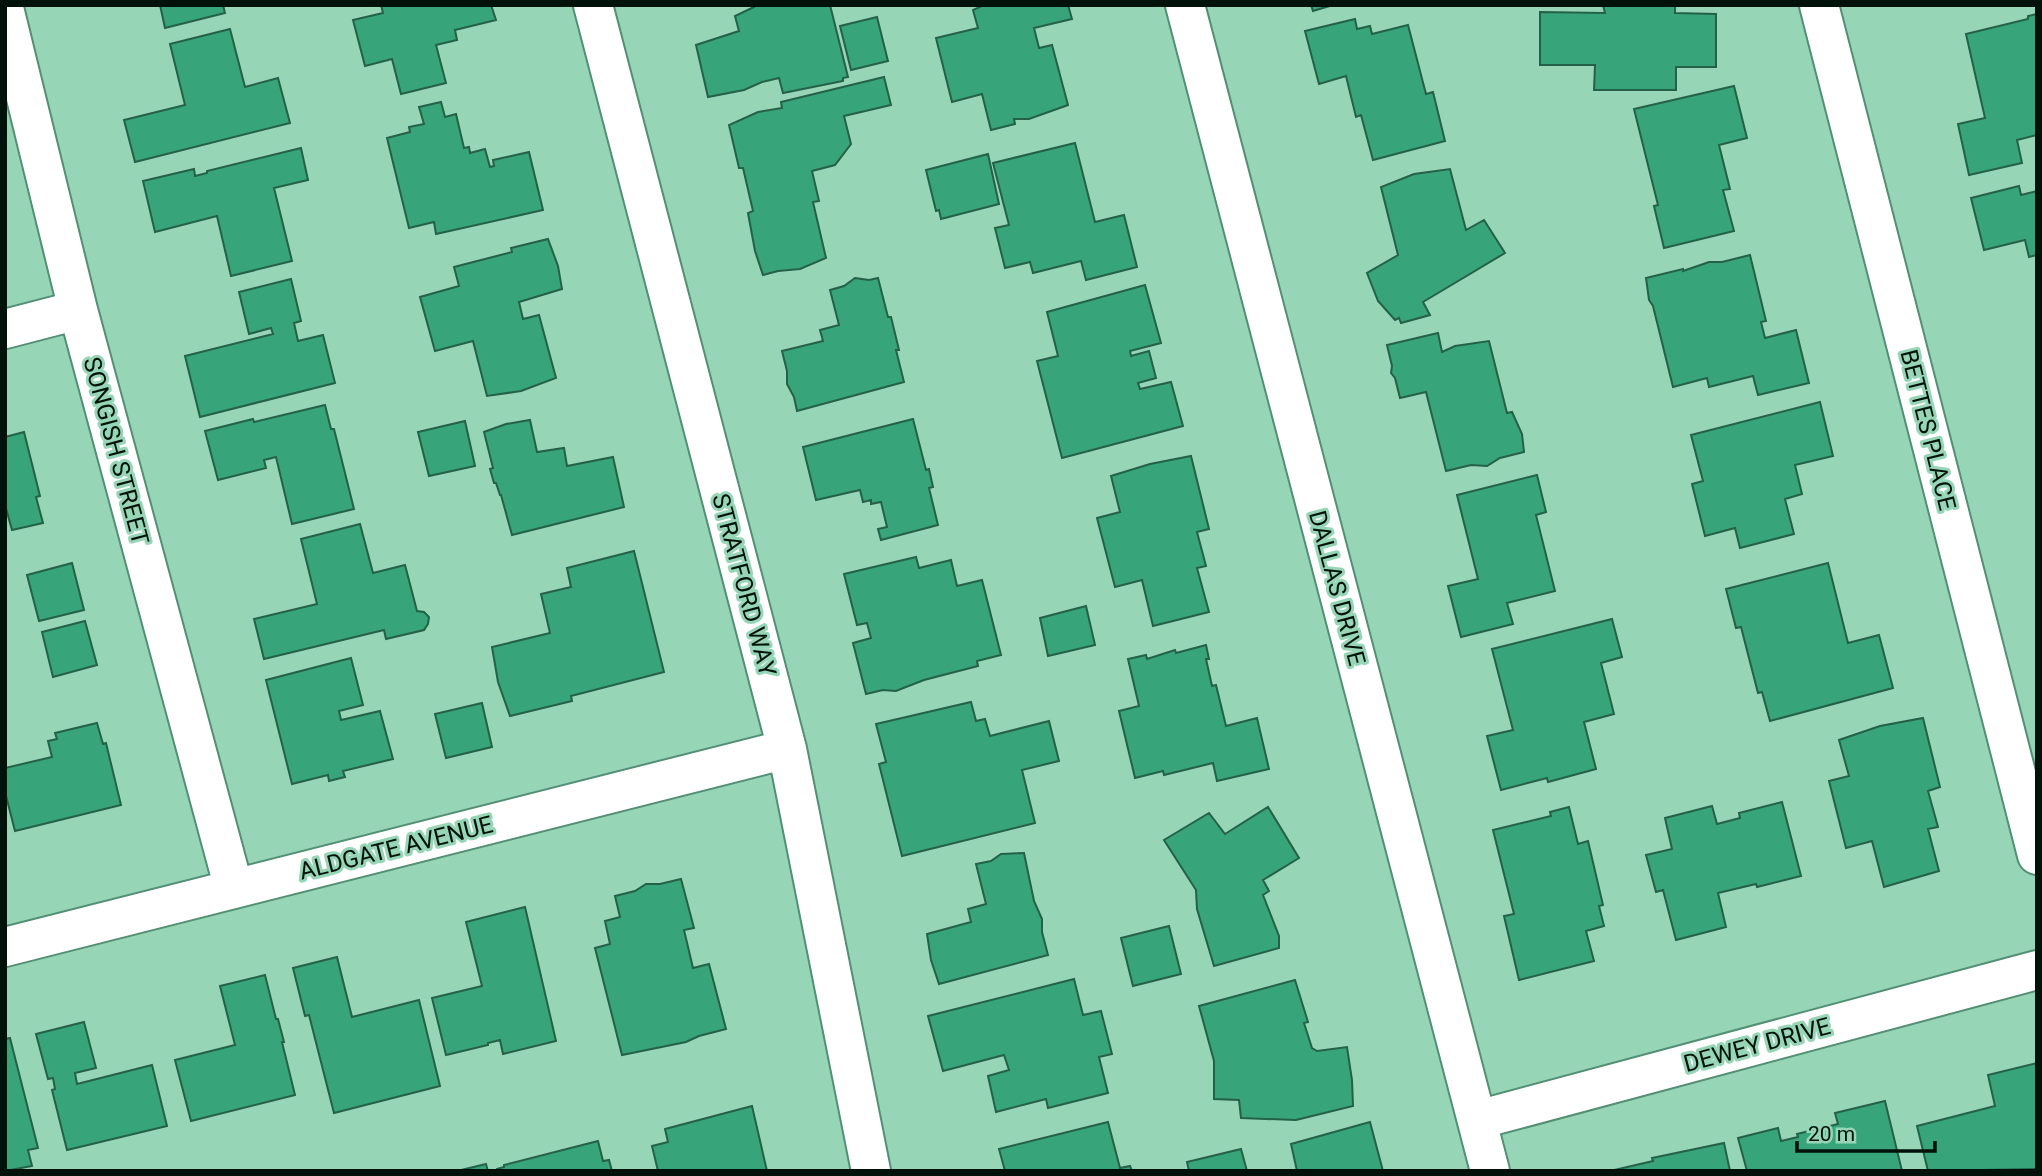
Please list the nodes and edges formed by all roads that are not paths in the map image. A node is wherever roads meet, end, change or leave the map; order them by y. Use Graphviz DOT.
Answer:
graph roads {
  1 [pos="593,5"];
  2 [pos="1185,5"];
  3 [pos="1819,5"];
  4 [pos="5,12"];
  5 [pos="78,310"];
  6 [pos="5,329"];
  7 [pos="787,749"];
  8 [pos="2037,855"];
  9 [pos="233,889"];
  10 [pos="5,947"];
  11 [pos="2037,970"];
  12 [pos="1477,1120"];
  13 [pos="871,1171"];
  14 [pos="1490,1171"];
  1 -- 7 [label="street, STRATFORD WAY"];
  2 -- 12 [label="street, DALLAS DRIVE"];
  3 -- 8 [label="street, BETTES PLACE"];
  4 -- 5 [label="street, SONGISH STREET"];
  5 -- 6 [label="street"];
  5 -- 9 [label="street, SONGISH STREET"];
  7 -- 9 [label="street, ALDGATE AVENUE"];
  7 -- 13 [label="street, STRATFORD WAY"];
  9 -- 10 [label="street, ALDGATE AVENUE"];
  11 -- 12 [label="street, DEWEY DRIVE"];
  12 -- 14 [label="street, DALLAS DRIVE"];
}
